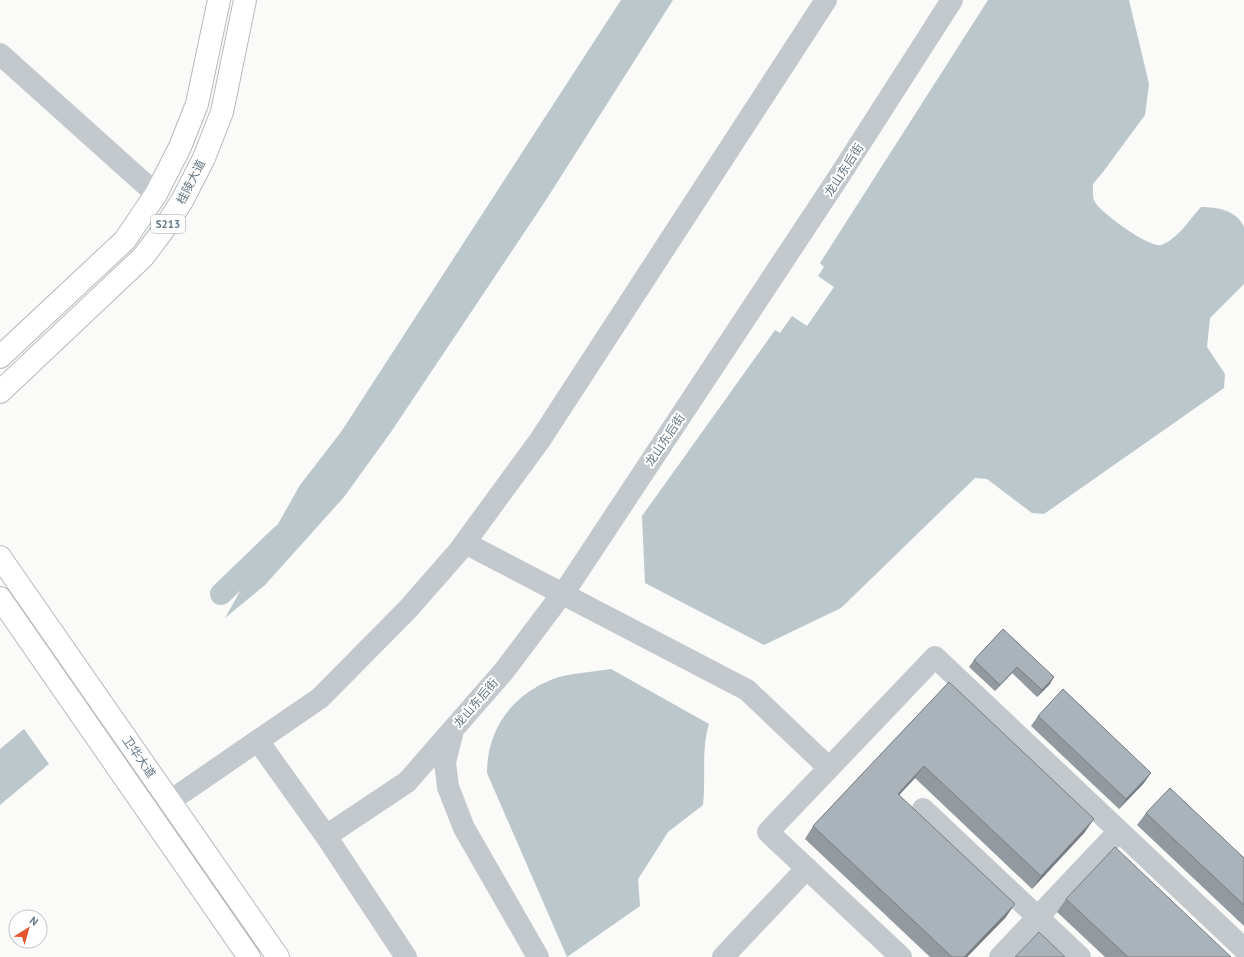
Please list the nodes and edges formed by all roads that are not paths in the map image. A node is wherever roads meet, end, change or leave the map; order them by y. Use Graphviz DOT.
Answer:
graph roads {
  1 [pos="219,0"];
  2 [pos="245,0"];
  3 [pos="826,0"];
  4 [pos="952,0"];
  5 [pos="0,54"];
  6 [pos="156,194"];
  7 [pos="0,357"];
  8 [pos="0,392"];
  9 [pos="465,543"];
  10 [pos="0,557"];
  11 [pos="562,593"];
  12 [pos="0,598"];
  13 [pos="454,728"];
  14 [pos="258,740"];
  15 [pos="829,768"];
  16 [pos="170,801"];
  17 [pos="923,809"];
  18 [pos="1120,831"];
  19 [pos="326,836"];
  20 [pos="807,868"];
  21 [pos="1038,918"];
  22 [pos="1244,949"];
  23 [pos="249,957"];
  24 [pos="278,957"];
  25 [pos="406,957"];
  26 [pos="538,957"];
  27 [pos="723,957"];
  28 [pos="901,957"];
  29 [pos="1000,957"];
  30 [pos="1080,957"];
  1 -- 6 [label="main road, 桂陵大道 / S213"];
  2 -- 8 [label="main road, 桂陵大道 / S213"];
  3 -- 9 [label="street"];
  4 -- 11 [label="street, 龙山东后街"];
  5 -- 6 [label="street"];
  6 -- 7 [label="main road, 桂陵大道 / S213"];
  9 -- 11 [label="street"];
  9 -- 14 [label="street"];
  10 -- 16 [label="main road, 卫华大道"];
  11 -- 13 [label="street, 龙山东后街"];
  11 -- 15 [label="street"];
  12 -- 23 [label="main road, 卫华大道"];
  13 -- 19 [label="street, 龙山东后街"];
  13 -- 26 [label="street"];
  14 -- 16 [label="street"];
  14 -- 19 [label="street"];
  15 -- 18 [label="street"];
  15 -- 20 [label="street"];
  16 -- 24 [label="main road, 卫华大道"];
  17 -- 21 [label="street"];
  18 -- 21 [label="street"];
  18 -- 22 [label="street"];
  19 -- 25 [label="street"];
  20 -- 27 [label="street"];
  20 -- 28 [label="street"];
  21 -- 29 [label="street"];
  21 -- 30 [label="street"];
}
